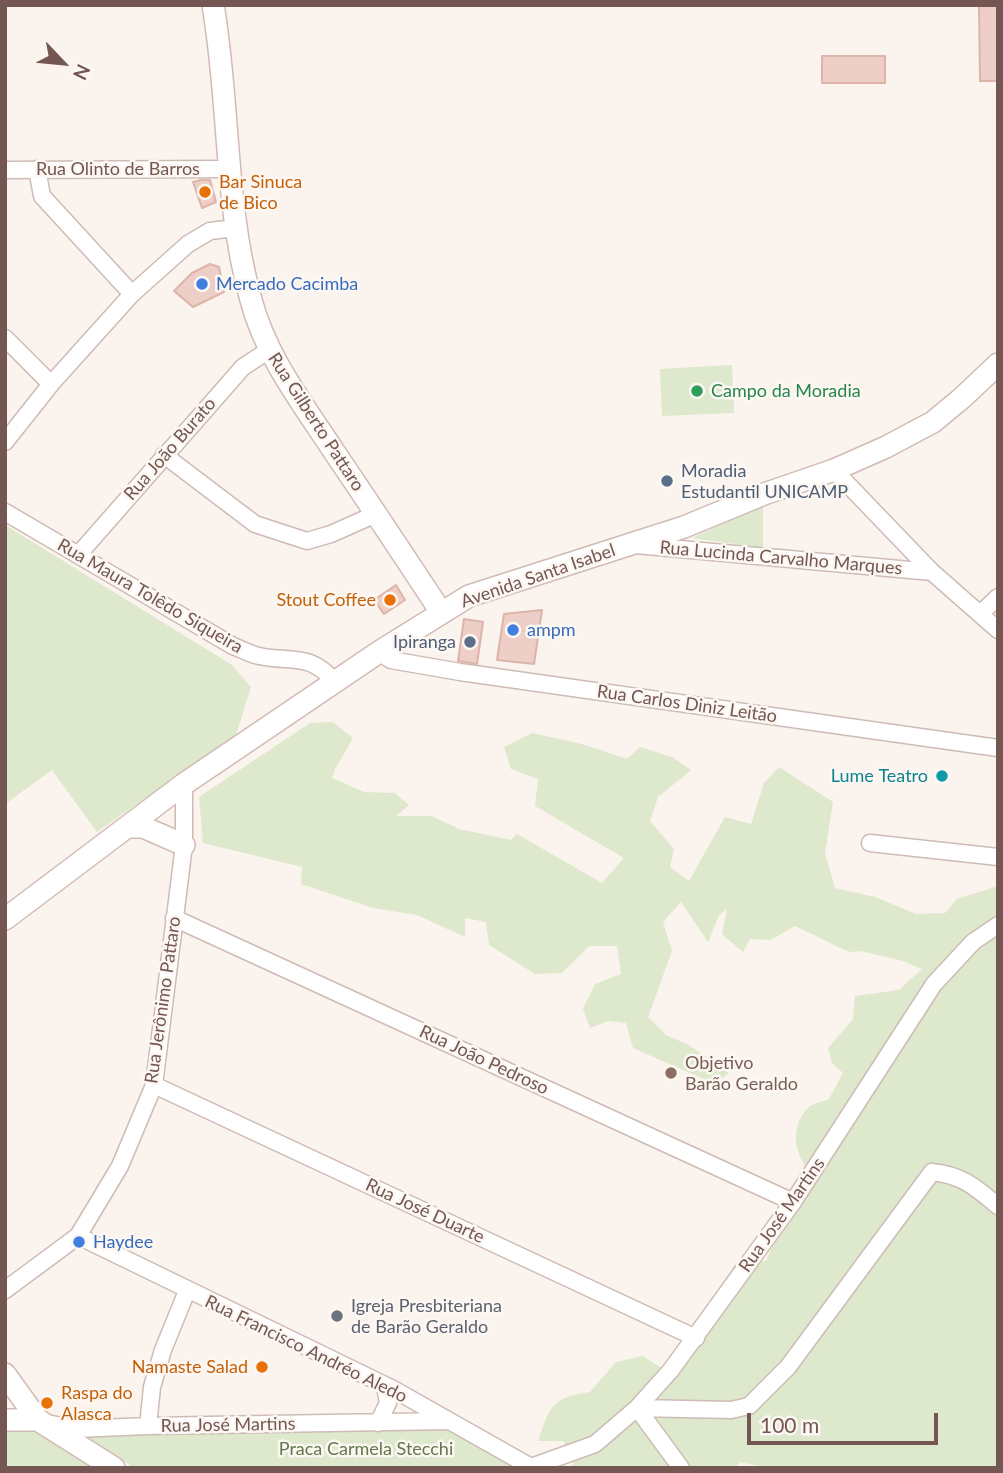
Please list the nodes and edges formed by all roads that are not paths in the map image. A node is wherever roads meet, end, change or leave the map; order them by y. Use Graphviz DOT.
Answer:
graph roads {
  1 [pos="213,5"];
  2 [pos="37,169"];
  3 [pos="230,169"];
  4 [pos="5,170"];
  5 [pos="234,228"];
  6 [pos="132,294"];
  7 [pos="5,338"];
  8 [pos="269,350"];
  9 [pos="998,364"];
  10 [pos="51,384"];
  11 [pos="5,442"];
  12 [pos="164,455"];
  13 [pos="834,470"];
  14 [pos="5,512"];
  15 [pos="376,514"];
  16 [pos="630,544"];
  17 [pos="78,555"];
  18 [pos="932,572"];
  19 [pos="998,597"];
  20 [pos="441,612"];
  21 [pos="980,614"];
  22 [pos="998,631"];
  23 [pos="379,652"];
  24 [pos="335,682"];
  25 [pos="998,748"];
  26 [pos="184,783"];
  27 [pos="127,827"];
  28 [pos="870,843"];
  29 [pos="184,845"];
  30 [pos="998,857"];
  31 [pos="174,918"];
  32 [pos="5,919"];
  33 [pos="998,925"];
  34 [pos="154,1085"];
  35 [pos="793,1202"];
  36 [pos="998,1206"];
  37 [pos="78,1236"];
  38 [pos="5,1290"];
  39 [pos="187,1291"];
  40 [pos="696,1338"];
  41 [pos="5,1374"];
  42 [pos="385,1386"];
  43 [pos="637,1408"];
  44 [pos="5,1420"];
  45 [pos="38,1420"];
  46 [pos="452,1421"];
  47 [pos="378,1423"];
  48 [pos="148,1426"];
  49 [pos="112,1467"];
  50 [pos="531,1467"];
  51 [pos="681,1468"];
  1 -- 3 [label="main road, Rua Gilberto Pattaro"];
  2 -- 3 [label="street, Rua Olinto de Barros"];
  2 -- 4 [label="street, Rua Olinto de Barros"];
  2 -- 6 [label="street"];
  3 -- 5 [label="main road, Rua Gilberto Pattaro"];
  5 -- 6 [label="street"];
  5 -- 8 [label="main road, Rua Gilberto Pattaro"];
  6 -- 10 [label="street"];
  7 -- 10 [label="street"];
  8 -- 12 [label="street, Rua João Burato"];
  8 -- 15 [label="main road, Rua Gilberto Pattaro"];
  9 -- 13 [label="main road, Avenida Santa Isabel"];
  10 -- 11 [label="street"];
  12 -- 15 [label="street"];
  12 -- 17 [label="street, Rua João Burato"];
  13 -- 16 [label="main road, Avenida Santa Isabel"];
  13 -- 18 [label="street"];
  14 -- 17 [label="street, Rua Maura Tolêdo Siqueira"];
  15 -- 20 [label="main road, Rua Gilberto Pattaro"];
  16 -- 18 [label="street, Rua Lucinda Carvalho Marques"];
  16 -- 20 [label="main road, Avenida Santa Isabel"];
  17 -- 24 [label="street, Rua Maura Tolêdo Siqueira"];
  18 -- 21 [label="street"];
  19 -- 21 [label="street"];
  20 -- 23 [label="main road, Avenida Santa Isabel"];
  21 -- 22 [label="street"];
  23 -- 24 [label="main road, Avenida Santa Isabel"];
  23 -- 25 [label="street, Rua Carlos Diniz Leitão"];
  24 -- 26 [label="main road, Avenida Santa Isabel"];
  26 -- 27 [label="main road, Avenida Santa Isabel"];
  26 -- 29 [label="street, Rua Jerônimo Pattaro"];
  27 -- 29 [label="main road"];
  27 -- 32 [label="main road, Avenida Santa Isabel"];
  28 -- 30 [label="street"];
  29 -- 31 [label="street, Rua Jerônimo Pattaro"];
  31 -- 34 [label="street, Rua Jerônimo Pattaro"];
  31 -- 35 [label="street, Rua João Pedroso"];
  33 -- 35 [label="street, Rua José Martins"];
  34 -- 37 [label="street, Rua Jerônimo Pattaro"];
  34 -- 40 [label="street, Rua José Duarte"];
  35 -- 40 [label="street, Rua José Martins"];
  36 -- 43 [label="street"];
  37 -- 38 [label="street, Rua Jerônimo Pattaro"];
  37 -- 39 [label="street, Rua Francisco Andréo Aledo"];
  39 -- 42 [label="street, Rua Francisco Andréo Aledo"];
  39 -- 48 [label="street"];
  40 -- 43 [label="street, Rua José Martins"];
  41 -- 45 [label="main road"];
  42 -- 46 [label="street, Rua Francisco Andréo Aledo"];
  42 -- 47 [label="street"];
  43 -- 50 [label="street, Rua José Martins"];
  43 -- 51 [label="street"];
  44 -- 45 [label="main road, Rua José Martins"];
  45 -- 48 [label="street, Rua José Martins"];
  45 -- 49 [label="main road"];
  46 -- 47 [label="street, Rua José Martins"];
  46 -- 50 [label="street, Rua Francisco Andréo Aledo"];
  47 -- 48 [label="street, Rua José Martins"];
}
